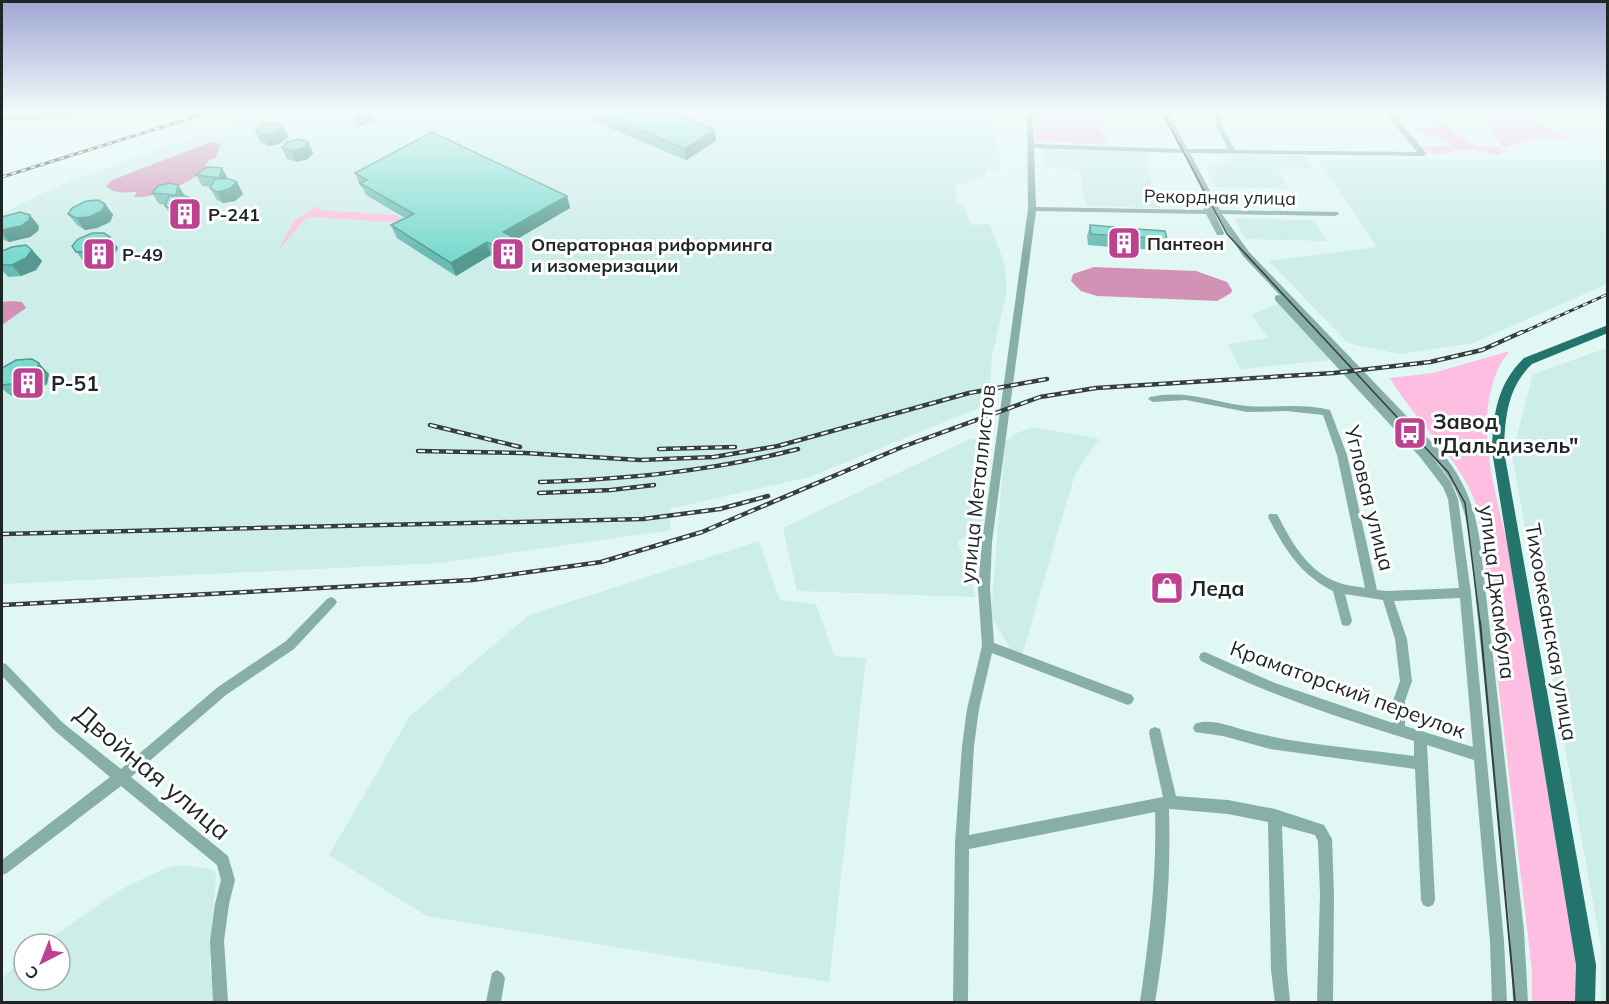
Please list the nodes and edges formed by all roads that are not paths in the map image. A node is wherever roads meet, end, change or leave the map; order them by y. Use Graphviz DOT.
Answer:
graph roads {
  1 [pos="1032,160"];
  2 [pos="1187,160"];
  3 [pos="1032,209"];
  4 [pos="1212,211"];
  5 [pos="1335,214"];
  6 [pos="1608,329"];
  7 [pos="1153,399"];
  8 [pos="1273,517"];
  9 [pos="1338,588"];
  10 [pos="1465,593"];
  11 [pos="1372,594"];
  12 [pos="1387,596"];
  13 [pos="331,602"];
  14 [pos="1346,621"];
  15 [pos="988,646"];
  16 [pos="1205,657"];
  17 [pos="2,668"];
  18 [pos="1128,699"];
  19 [pos="1199,728"];
  20 [pos="1400,729"];
  21 [pos="1155,733"];
  22 [pos="1420,736"];
  23 [pos="1480,756"];
  24 [pos="1420,763"];
  25 [pos="120,778"];
  26 [pos="1166,803"];
  27 [pos="1275,816"];
  28 [pos="962,843"];
  29 [pos="2,868"];
  30 [pos="1428,900"];
  31 [pos="497,978"];
  32 [pos="221,1002"];
  33 [pos="494,1002"];
  34 [pos="960,1002"];
  35 [pos="1148,1002"];
  36 [pos="1281,1002"];
  37 [pos="1325,1002"];
  38 [pos="1500,1002"];
  39 [pos="1521,1002"];
  40 [pos="1585,1002"];
  1 -- 3 [label="street, улица Металлистов"];
  2 -- 4 [label="street, улица Джамбула"];
  3 -- 4 [label="street, Рекордная улица"];
  3 -- 15 [label="street, улица Металлистов"];
  4 -- 5 [label="street, Рекордная улица"];
  4 -- 10 [label="street, улица Джамбула"];
  4 -- 39 [label="street, улица Джамбула"];
  6 -- 40 [label="main road, Тихоокеанская улица"];
  7 -- 11 [label="street, Угловая улица"];
  8 -- 9 [label="street"];
  9 -- 11 [label="street"];
  9 -- 14 [label="street"];
  10 -- 12 [label="street"];
  10 -- 23 [label="street, улица Джамбула"];
  11 -- 12 [label="street"];
  12 -- 20 [label="street, Угловая улица"];
  13 -- 25 [label="street"];
  15 -- 18 [label="street"];
  15 -- 28 [label="street, улица Металлистов"];
  16 -- 20 [label="street, Краматорский переулок"];
  17 -- 25 [label="street, Двойная улица"];
  19 -- 24 [label="street"];
  20 -- 22 [label="street, Краматорский переулок"];
  21 -- 26 [label="street"];
  22 -- 23 [label="street, Краматорский переулок"];
  22 -- 24 [label="street"];
  23 -- 38 [label="street, улица Джамбула"];
  24 -- 30 [label="street"];
  25 -- 29 [label="street"];
  25 -- 32 [label="street, Двойная улица"];
  26 -- 27 [label="street"];
  26 -- 28 [label="street"];
  26 -- 35 [label="street"];
  27 -- 36 [label="street"];
  27 -- 37 [label="street"];
  28 -- 34 [label="street, улица Металлистов"];
  31 -- 33 [label="street"];
}
